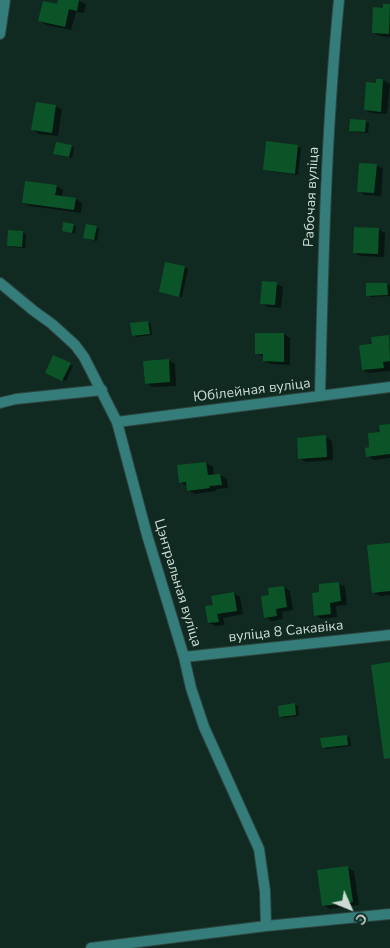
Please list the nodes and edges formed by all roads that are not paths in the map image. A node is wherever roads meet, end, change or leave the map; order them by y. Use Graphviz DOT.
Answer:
graph roads {
  1 [pos="5,0"];
  2 [pos="340,0"];
  3 [pos="0,34"];
  4 [pos="0,283"];
  5 [pos="390,387"];
  6 [pos="102,390"];
  7 [pos="320,396"];
  8 [pos="0,403"];
  9 [pos="117,422"];
  10 [pos="390,635"];
  11 [pos="184,657"];
  12 [pos="390,914"];
  13 [pos="266,926"];
  14 [pos="91,948"];
  1 -- 3 [label="street"];
  2 -- 7 [label="street, Рабочая вуліца"];
  4 -- 6 [label="street, Цэнтральная вуліца"];
  5 -- 7 [label="street, Юбілейная вуліца"];
  6 -- 8 [label="street"];
  6 -- 9 [label="street, Цэнтральная вуліца"];
  7 -- 9 [label="street, Юбілейная вуліца"];
  9 -- 11 [label="street, Цэнтральная вуліца"];
  10 -- 11 [label="street, вуліца 8 Сакавіка"];
  11 -- 13 [label="street, Цэнтральная вуліца"];
  12 -- 13 [label="street"];
  13 -- 14 [label="street"];
}
